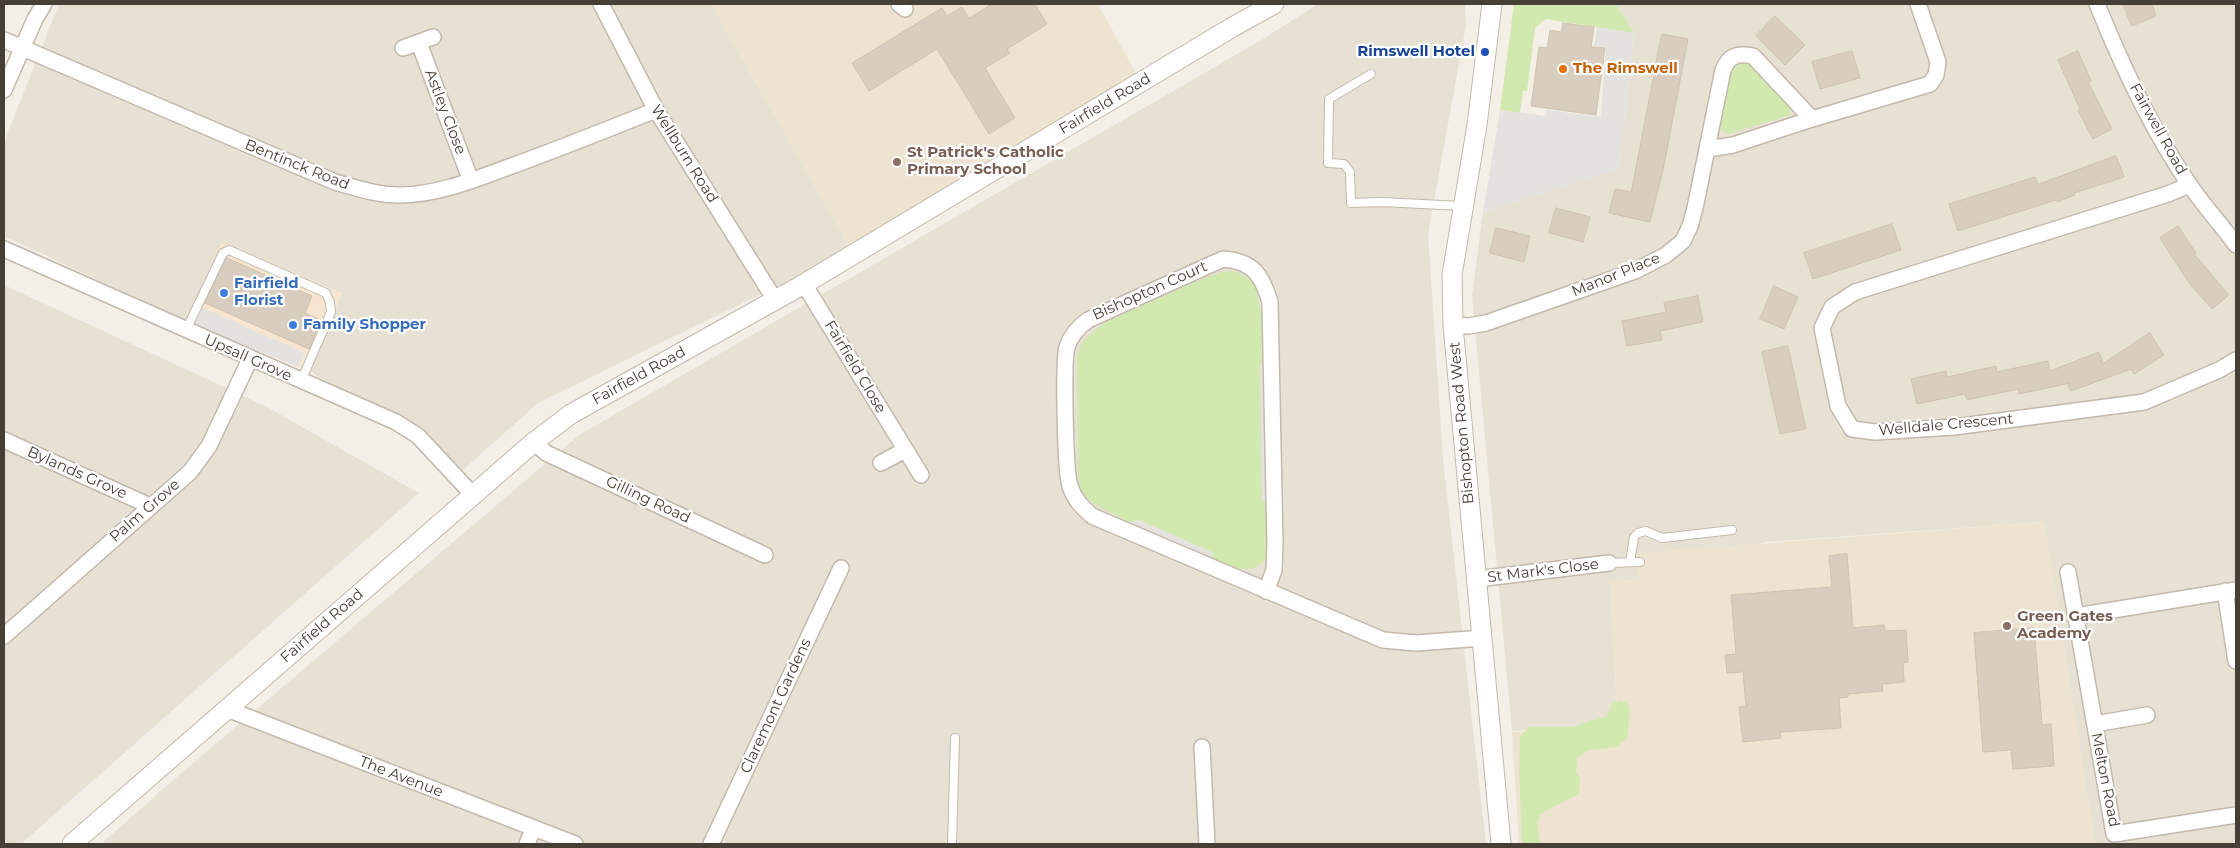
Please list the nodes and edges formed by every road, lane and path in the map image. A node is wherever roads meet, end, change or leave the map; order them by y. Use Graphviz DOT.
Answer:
graph roads {
  1 [pos="44,4"];
  2 [pos="601,4"];
  3 [pos="1274,4"];
  4 [pos="1492,4"];
  5 [pos="1918,4"];
  6 [pos="2097,4"];
  7 [pos="4,40"];
  8 [pos="22,48"];
  9 [pos="403,48"];
  10 [pos="1371,74"];
  11 [pos="4,90"];
  12 [pos="656,110"];
  13 [pos="1812,119"];
  14 [pos="1708,150"];
  15 [pos="471,181"];
  16 [pos="2190,185"];
  17 [pos="1464,206"];
  18 [pos="2236,245"];
  19 [pos="4,249"];
  20 [pos="804,284"];
  21 [pos="775,300"];
  22 [pos="1453,324"];
  23 [pos="186,330"];
  24 [pos="250,359"];
  25 [pos="2236,360"];
  26 [pos="301,381"];
  27 [pos="4,440"];
  28 [pos="534,442"];
  29 [pos="906,450"];
  30 [pos="881,463"];
  31 [pos="921,475"];
  32 [pos="473,494"];
  33 [pos="150,506"];
  34 [pos="1732,530"];
  35 [pos="765,555"];
  36 [pos="1630,562"];
  37 [pos="1640,562"];
  38 [pos="1609,564"];
  39 [pos="841,568"];
  40 [pos="2068,572"];
  41 [pos="1477,579"];
  42 [pos="2231,590"];
  43 [pos="1266,591"];
  44 [pos="2076,616"];
  45 [pos="4,636"];
  46 [pos="1483,638"];
  47 [pos="2236,661"];
  48 [pos="227,709"];
  49 [pos="2147,716"];
  50 [pos="2095,724"];
  51 [pos="955,738"];
  52 [pos="1202,747"];
  53 [pos="2236,815"];
  54 [pos="533,828"];
  55 [pos="72,844"];
  56 [pos="527,844"];
  57 [pos="575,844"];
  58 [pos="711,844"];
  59 [pos="952,844"];
  60 [pos="1208,844"];
  61 [pos="1502,844"];
  1 -- 8 [label="street"];
  2 -- 12 [label="street, Wellburn Road"];
  3 -- 20 [label="street, Fairfield Road"];
  4 -- 17 [label="street, Bishopton Road West"];
  5 -- 13 [label="street"];
  6 -- 16 [label="street, Fairwell Road"];
  7 -- 8 [label="street, Bentinck Road"];
  8 -- 11 [label="street"];
  8 -- 15 [label="street, Bentinck Road"];
  9 -- 15 [label="street, Astley Close"];
  10 -- 17 [label="lane"];
  12 -- 15 [label="street, Bentinck Road"];
  12 -- 21 [label="street, Wellburn Road"];
  13 -- 14 [label="street"];
  13 -- 14 [label="street, Manor Place"];
  14 -- 22 [label="street, Manor Place"];
  16 -- 18 [label="street, Fairwell Road"];
  16 -- 25 [label="street, Welldale Crescent"];
  17 -- 22 [label="street, Bishopton Road West"];
  19 -- 23 [label="street, Upsall Grove"];
  20 -- 21 [label="street, Fairfield Road"];
  20 -- 29 [label="street, Fairfield Close"];
  21 -- 28 [label="street, Fairfield Road"];
  22 -- 41 [label="street, Bishopton Road West"];
  23 -- 24 [label="street, Upsall Grove"];
  23 -- 26 [label="lane"];
  24 -- 26 [label="street, Upsall Grove"];
  24 -- 33 [label="street, Palm Grove"];
  26 -- 32 [label="street, Upsall Grove"];
  27 -- 33 [label="street, Bylands Grove"];
  28 -- 32 [label="street, Fairfield Road"];
  28 -- 35 [label="street, Gilling Road"];
  29 -- 30 [label="street"];
  29 -- 31 [label="street, Fairfield Close"];
  32 -- 48 [label="street, Fairfield Road"];
  33 -- 45 [label="street, Palm Grove"];
  34 -- 36 [label="lane"];
  36 -- 37 [label="lane"];
  36 -- 38 [label="lane"];
  38 -- 41 [label="street, St Mark's Close"];
  39 -- 58 [label="street, Claremont Gardens"];
  40 -- 44 [label="street, Melton Road"];
  41 -- 46 [label="street, Bishopton Road West"];
  42 -- 44 [label="street"];
  42 -- 47 [label="street"];
  43 -- 43 [label="street, Bishopton Court"];
  43 -- 46 [label="street, Bishopton Court"];
  44 -- 50 [label="street, Melton Road"];
  46 -- 61 [label="street, Bishopton Road West"];
  48 -- 54 [label="street, The Avenue"];
  48 -- 55 [label="street, Fairfield Road"];
  49 -- 50 [label="street, Melton Road"];
  50 -- 53 [label="street, Melton Road"];
  51 -- 59 [label="lane"];
  52 -- 60 [label="street"];
  54 -- 56 [label="street"];
  54 -- 57 [label="street, The Avenue"];
}
